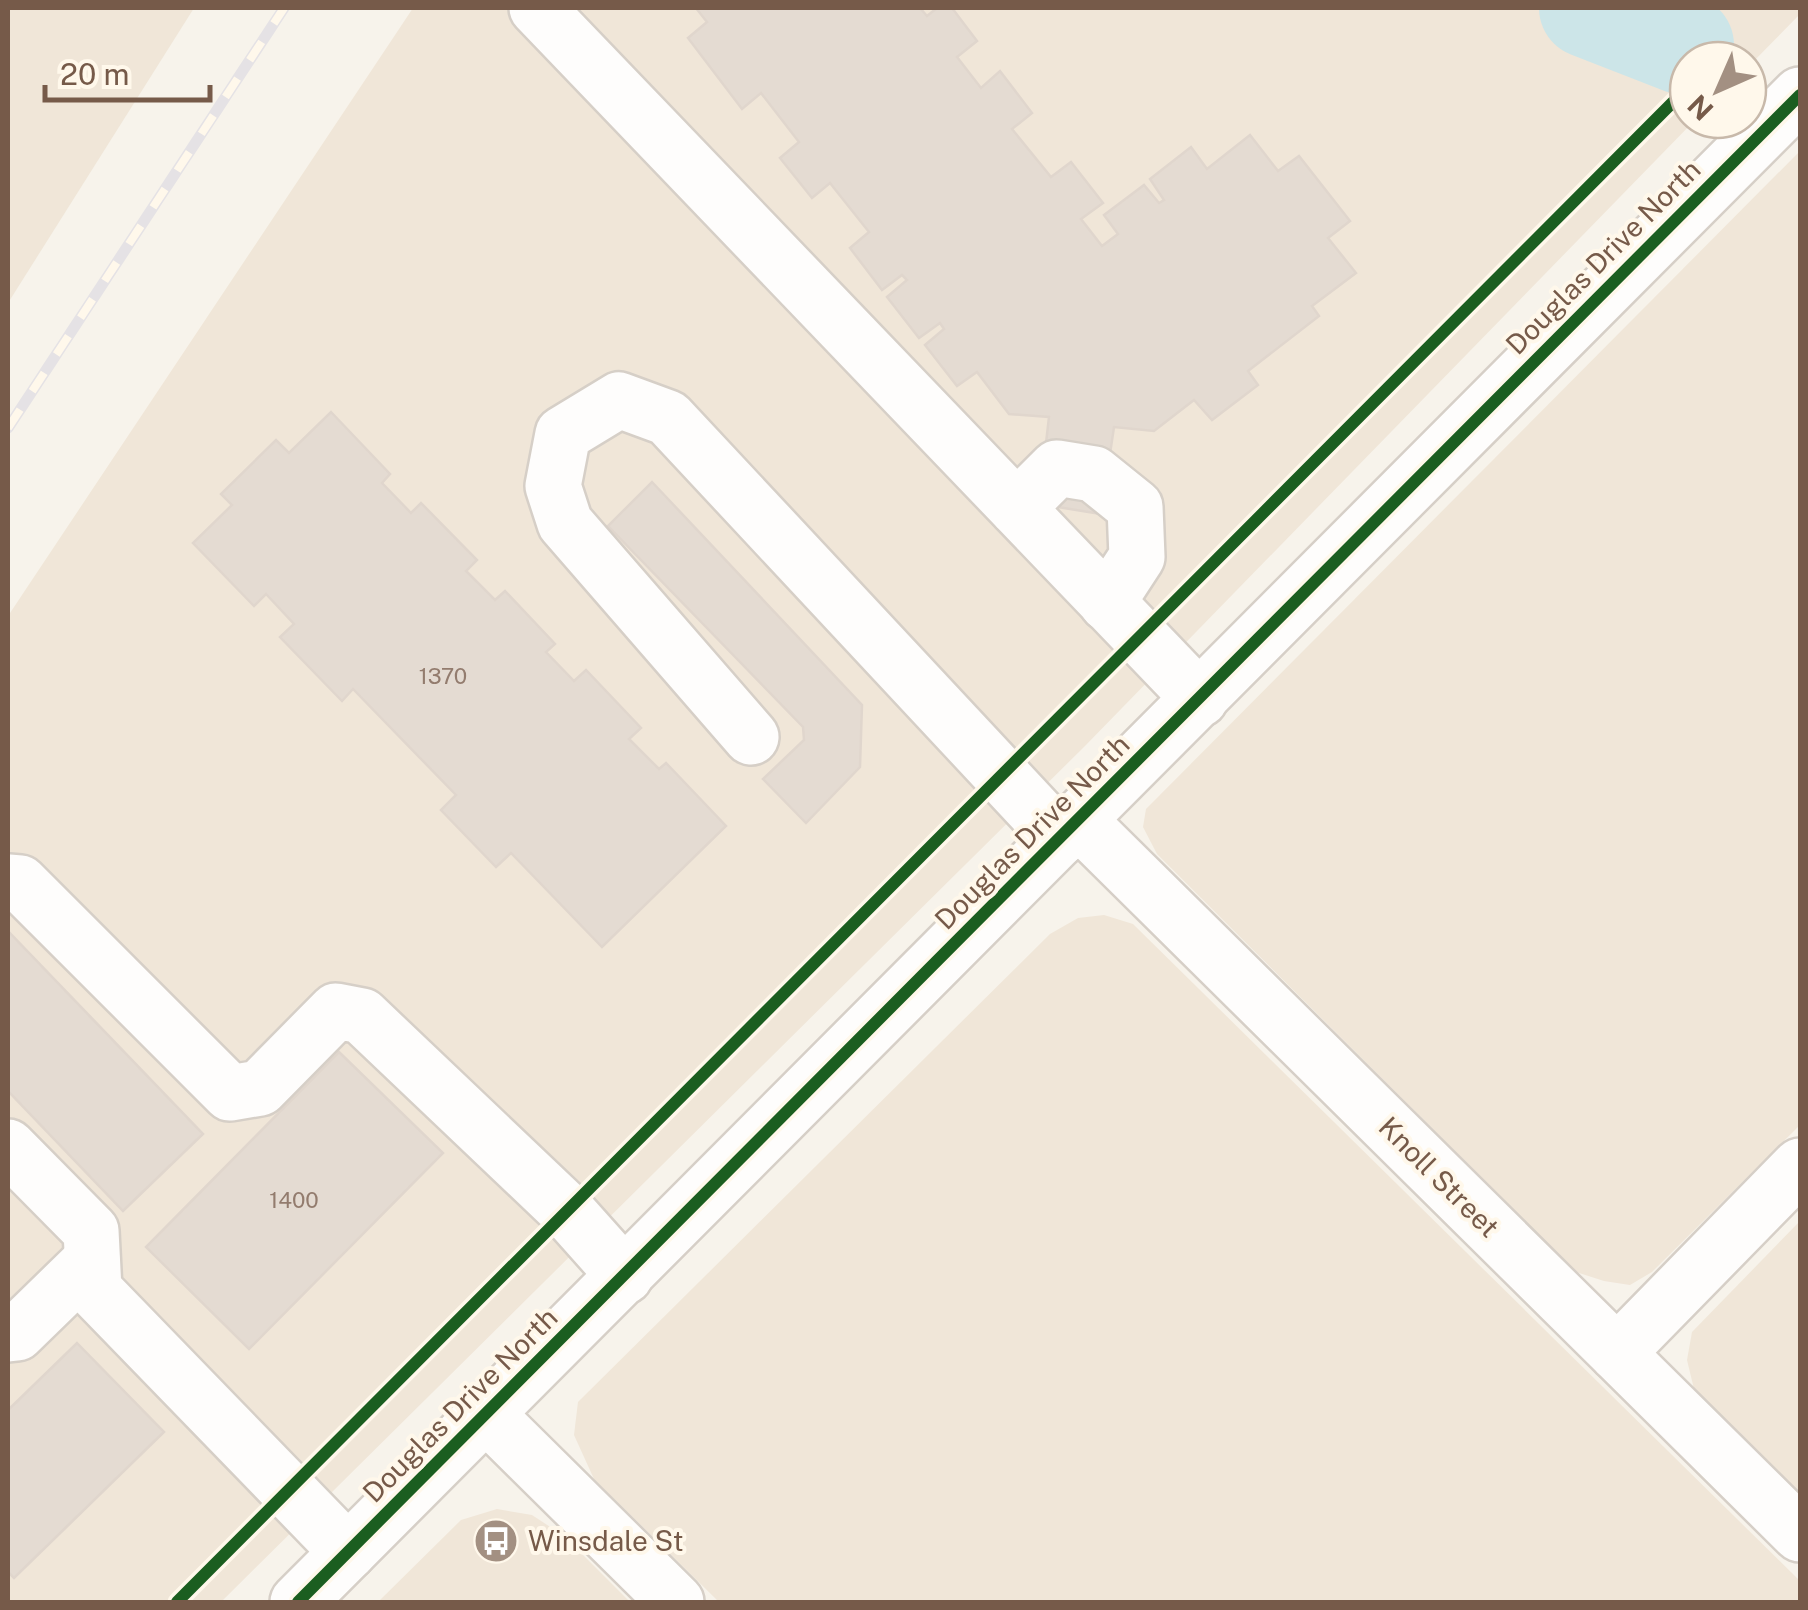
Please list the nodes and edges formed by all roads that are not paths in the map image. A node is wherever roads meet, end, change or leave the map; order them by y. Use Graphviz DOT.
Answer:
graph roads {
  1 [pos="537,8"];
  2 [pos="1800,95"];
  3 [pos="1017,508"];
  4 [pos="1107,603"];
  5 [pos="1200,699"];
  6 [pos="751,737"];
  7 [pos="1069,829"];
  8 [pos="8,882"];
  9 [pos="8,1148"];
  10 [pos="1800,1166"];
  11 [pos="92,1260"];
  12 [pos="625,1276"];
  13 [pos="8,1334"];
  14 [pos="1617,1353"];
  15 [pos="487,1415"];
  16 [pos="1800,1534"];
  17 [pos="348,1552"];
  18 [pos="298,1602"];
  19 [pos="676,1602"];
  1 -- 3 [label="street"];
  2 -- 5 [label="street, Douglas Drive North"];
  3 -- 4 [label="street"];
  3 -- 4 [label="street"];
  4 -- 5 [label="street"];
  5 -- 7 [label="street, Douglas Drive North"];
  6 -- 7 [label="street, Knoll Street"];
  7 -- 12 [label="street, Douglas Drive North"];
  7 -- 14 [label="street, Knoll Street"];
  8 -- 12 [label="street"];
  9 -- 11 [label="street"];
  10 -- 14 [label="street"];
  11 -- 13 [label="street"];
  11 -- 17 [label="street"];
  12 -- 15 [label="street, Douglas Drive North"];
  14 -- 16 [label="street, Knoll Street"];
  15 -- 17 [label="street, Douglas Drive North"];
  15 -- 19 [label="street"];
  17 -- 18 [label="street, Douglas Drive North"];
}
